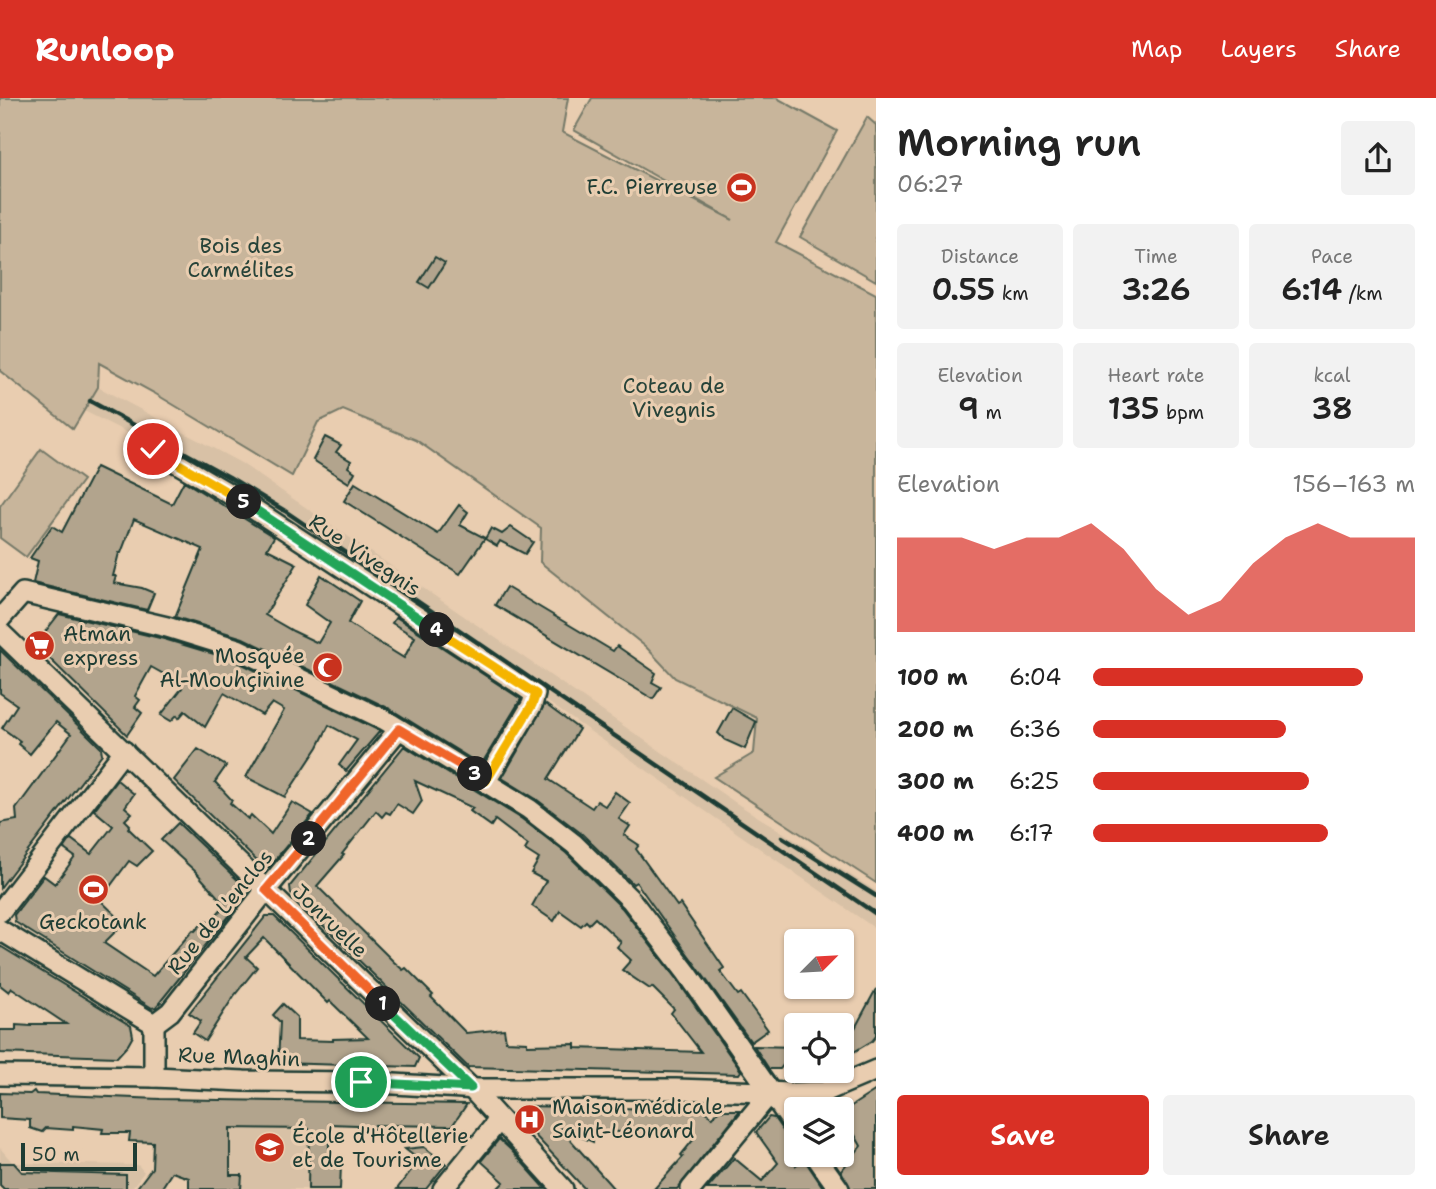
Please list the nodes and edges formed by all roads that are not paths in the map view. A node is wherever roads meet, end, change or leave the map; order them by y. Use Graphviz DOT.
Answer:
graph roads {
  1 [pos="153,449"];
  2 [pos="0,619"];
  3 [pos="0,632"];
  4 [pos="399,729"];
  5 [pos="124,751"];
  6 [pos="486,781"];
  7 [pos="266,890"];
  8 [pos="0,912"];
  9 [pos="0,930"];
  10 [pos="155,1024"];
  11 [pos="876,1070"];
  12 [pos="0,1075"];
  13 [pos="153,1077"];
  14 [pos="471,1088"];
  15 [pos="771,1092"];
  16 [pos="784,1111"];
  17 [pos="499,1121"];
  18 [pos="824,1167"];
  19 [pos="443,1189"];
  20 [pos="563,1189"];
  21 [pos="691,1189"];
  22 [pos="839,1189"];
  1 -- 6 [label="street, Rue Vivegnis"];
  2 -- 4 [label="street"];
  3 -- 5 [label="street, Jonruelle"];
  4 -- 6 [label="street"];
  4 -- 7 [label="street, Rue de L'enclos"];
  5 -- 7 [label="street, Jonruelle"];
  5 -- 8 [label="street"];
  6 -- 15 [label="street"];
  7 -- 10 [label="street, Rue de L'enclos"];
  7 -- 14 [label="street, Jonruelle"];
  9 -- 10 [label="street"];
  10 -- 13 [label="street"];
  11 -- 15 [label="street, Rue Maghin"];
  12 -- 13 [label="street, Rue Maghin"];
  13 -- 14 [label="street, Rue Maghin"];
  14 -- 15 [label="street, Rue Maghin"];
  14 -- 17 [label="street, Jonruelle"];
  15 -- 16 [label="street"];
  15 -- 21 [label="street"];
  17 -- 19 [label="street"];
  17 -- 20 [label="street, Jonruelle"];
  18 -- 22 [label="street"];
}
